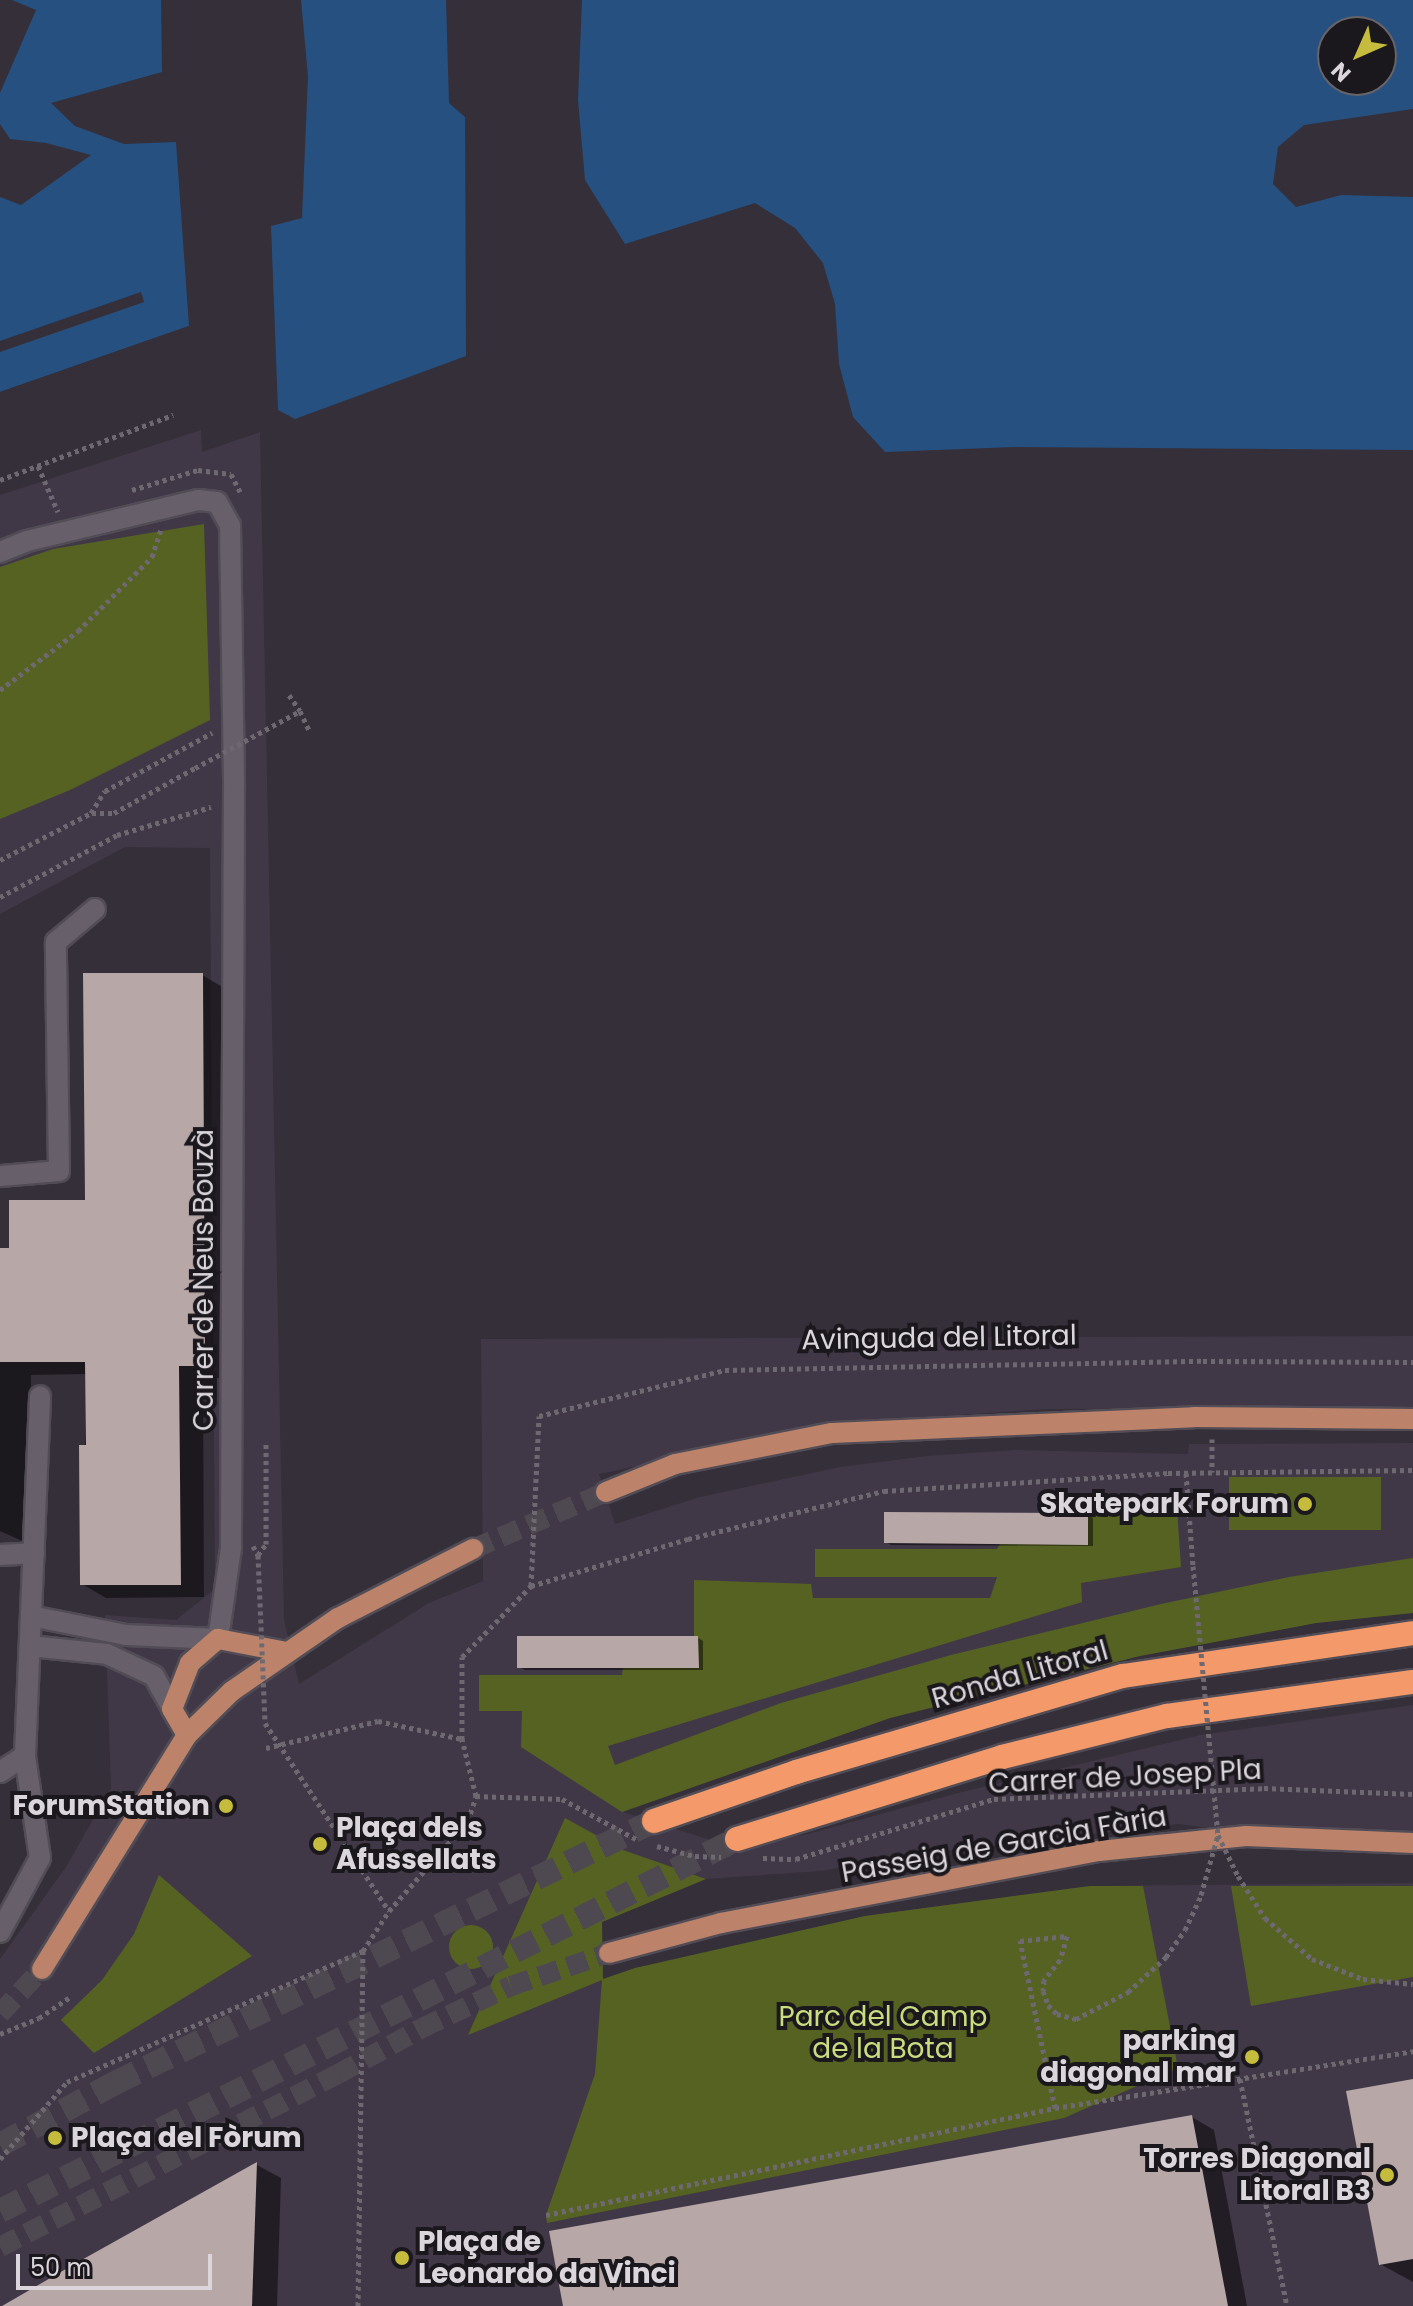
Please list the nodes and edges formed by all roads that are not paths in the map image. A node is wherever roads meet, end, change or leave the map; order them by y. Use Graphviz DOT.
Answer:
graph roads {
  1 [pos="0,552"];
  2 [pos="95,909"];
  3 [pos="0,1176"];
  4 [pos="40,1396"];
  5 [pos="1413,1419"];
  6 [pos="606,1492"];
  7 [pos="473,1549"];
  8 [pos="34,1553"];
  9 [pos="0,1555"];
  10 [pos="31,1616"];
  11 [pos="1413,1633"];
  12 [pos="218,1639"];
  13 [pos="30,1646"];
  14 [pos="286,1652"];
  15 [pos="1413,1682"];
  16 [pos="172,1709"];
  17 [pos="187,1735"];
  18 [pos="25,1756"];
  19 [pos="0,1772"];
  20 [pos="650,1836"];
  21 [pos="1413,1843"];
  22 [pos="738,1852"];
  23 [pos="0,1932"];
  24 [pos="609,1953"];
  25 [pos="42,1969"];
  1 -- 12 [label="street, Carrer de Neus Bouzà"];
  2 -- 3 [label="street"];
  4 -- 8 [label="street"];
  5 -- 6 [label="main road"];
  7 -- 14 [label="main road"];
  8 -- 9 [label="street"];
  8 -- 10 [label="street"];
  10 -- 12 [label="street"];
  10 -- 13 [label="street"];
  11 -- 20 [label="highway, Ronda Litoral"];
  12 -- 14 [label="main road"];
  12 -- 16 [label="main road"];
  13 -- 16 [label="street"];
  13 -- 18 [label="street"];
  14 -- 17 [label="main road"];
  15 -- 22 [label="highway"];
  16 -- 17 [label="main road"];
  17 -- 25 [label="main road"];
  18 -- 19 [label="street"];
  18 -- 23 [label="street"];
  21 -- 24 [label="main road, Passeig de Garcia Fària"];
}
